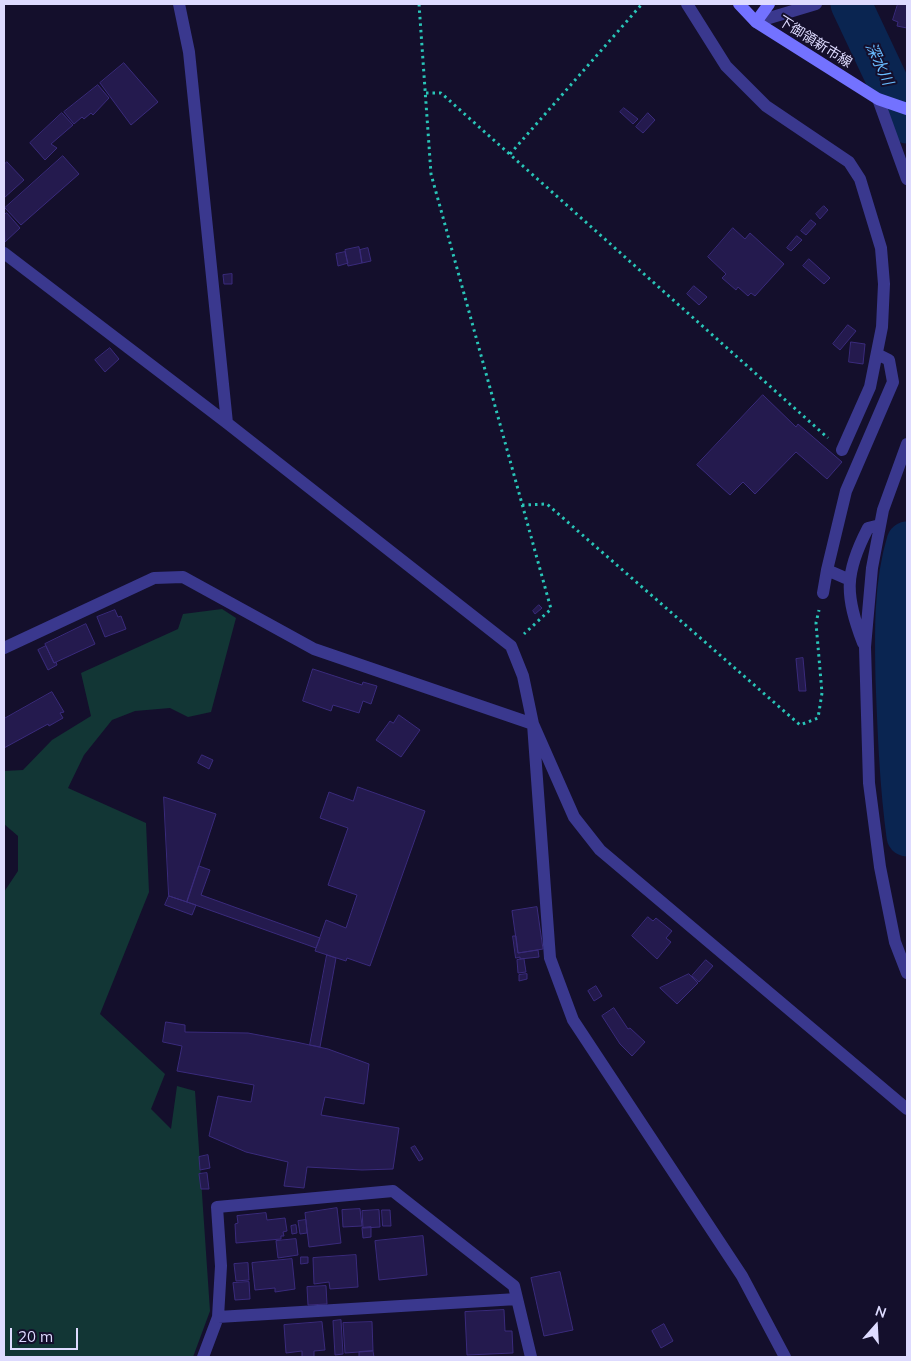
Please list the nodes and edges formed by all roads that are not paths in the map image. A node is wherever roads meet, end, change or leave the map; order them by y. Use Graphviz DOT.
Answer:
graph roads {
  1 [pos="179,4"];
  2 [pos="687,4"];
  3 [pos="739,4"];
  4 [pos="770,4"];
  5 [pos="816,4"];
  6 [pos="756,22"];
  7 [pos="878,99"];
  8 [pos="907,109"];
  9 [pos="907,179"];
  10 [pos="4,253"];
  11 [pos="877,354"];
  12 [pos="227,423"];
  13 [pos="907,444"];
  14 [pos="842,450"];
  15 [pos="880,525"];
  16 [pos="826,570"];
  17 [pos="850,580"];
  18 [pos="823,593"];
  19 [pos="865,647"];
  20 [pos="4,648"];
  21 [pos="533,724"];
  22 [pos="907,973"];
  23 [pos="907,1109"];
  24 [pos="517,1298"];
  25 [pos="218,1317"];
  26 [pos="203,1357"];
  27 [pos="531,1357"];
  28 [pos="785,1357"];
  1 -- 12 [label="street"];
  2 -- 11 [label="street"];
  3 -- 6 [label="main road, 下御領新市線"];
  4 -- 6 [label="main road"];
  5 -- 6 [label="street"];
  6 -- 7 [label="main road, 下御領新市線"];
  7 -- 8 [label="main road, 下御領新市線"];
  7 -- 9 [label="street"];
  10 -- 12 [label="street"];
  11 -- 14 [label="street"];
  11 -- 16 [label="street"];
  12 -- 21 [label="street"];
  13 -- 15 [label="street"];
  15 -- 17 [label="street"];
  15 -- 19 [label="street"];
  16 -- 17 [label="street"];
  16 -- 18 [label="street"];
  17 -- 19 [label="street"];
  19 -- 22 [label="street"];
  20 -- 21 [label="street"];
  21 -- 23 [label="street"];
  21 -- 28 [label="street"];
  24 -- 25 [label="street"];
  24 -- 25 [label="street"];
  24 -- 27 [label="street"];
  25 -- 26 [label="street"];
}
